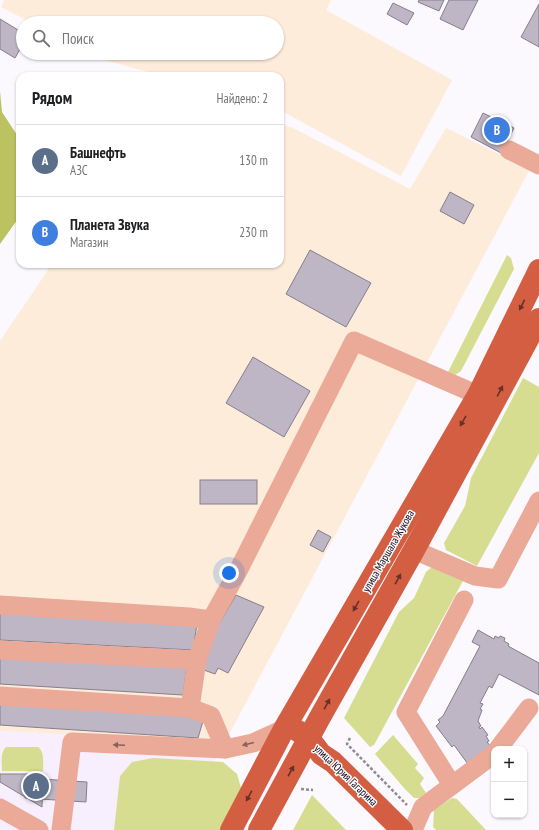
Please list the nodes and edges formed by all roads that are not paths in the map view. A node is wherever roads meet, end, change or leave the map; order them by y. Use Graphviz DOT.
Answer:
graph roads {
  1 [pos="509,150"];
  2 [pos="539,165"];
  3 [pos="539,270"];
  4 [pos="539,319"];
  5 [pos="478,395"];
  6 [pos="539,501"];
  7 [pos="414,550"];
  8 [pos="464,600"];
  9 [pos="0,605"];
  10 [pos="211,620"];
  11 [pos="0,650"];
  12 [pos="197,660"];
  13 [pos="0,696"];
  14 [pos="190,708"];
  15 [pos="529,708"];
  16 [pos="286,727"];
  17 [pos="309,738"];
  18 [pos="500,746"];
  19 [pos="225,749"];
  20 [pos="491,756"];
  21 [pos="452,785"];
  22 [pos="0,808"];
  23 [pos="411,826"];
  24 [pos="39,830"];
  25 [pos="61,830"];
  26 [pos="231,830"];
  27 [pos="259,830"];
  1 -- 2 [label="lane"];
  3 -- 5 [label="main road, улица Маршала Жукова, one-way"];
  7 -- 4 [label="main road, улица Маршала Жукова, one-way"];
  5 -- 10 [label="lane"];
  5 -- 16 [label="main road, улица Маршала Жукова, one-way"];
  6 -- 7 [label="lane"];
  17 -- 7 [label="main road, улица Маршала Жукова, one-way"];
  8 -- 21 [label="lane"];
  9 -- 10 [label="lane"];
  10 -- 12 [label="lane"];
  11 -- 12 [label="lane"];
  12 -- 14 [label="lane"];
  13 -- 14 [label="lane"];
  14 -- 19 [label="lane"];
  15 -- 18 [label="lane"];
  16 -- 17 [label="main road, улица Юрия Гагарина"];
  16 -- 19 [label="lane, one-way"];
  16 -- 26 [label="main road, улица Маршала Жукова, one-way"];
  17 -- 23 [label="main road, улица Юрия Гагарина"];
  27 -- 17 [label="main road, улица Маршала Жукова, one-way"];
  19 -- 25 [label="lane, one-way"];
  20 -- 21 [label="lane"];
  21 -- 23 [label="lane"];
  22 -- 24 [label="lane"];
}
